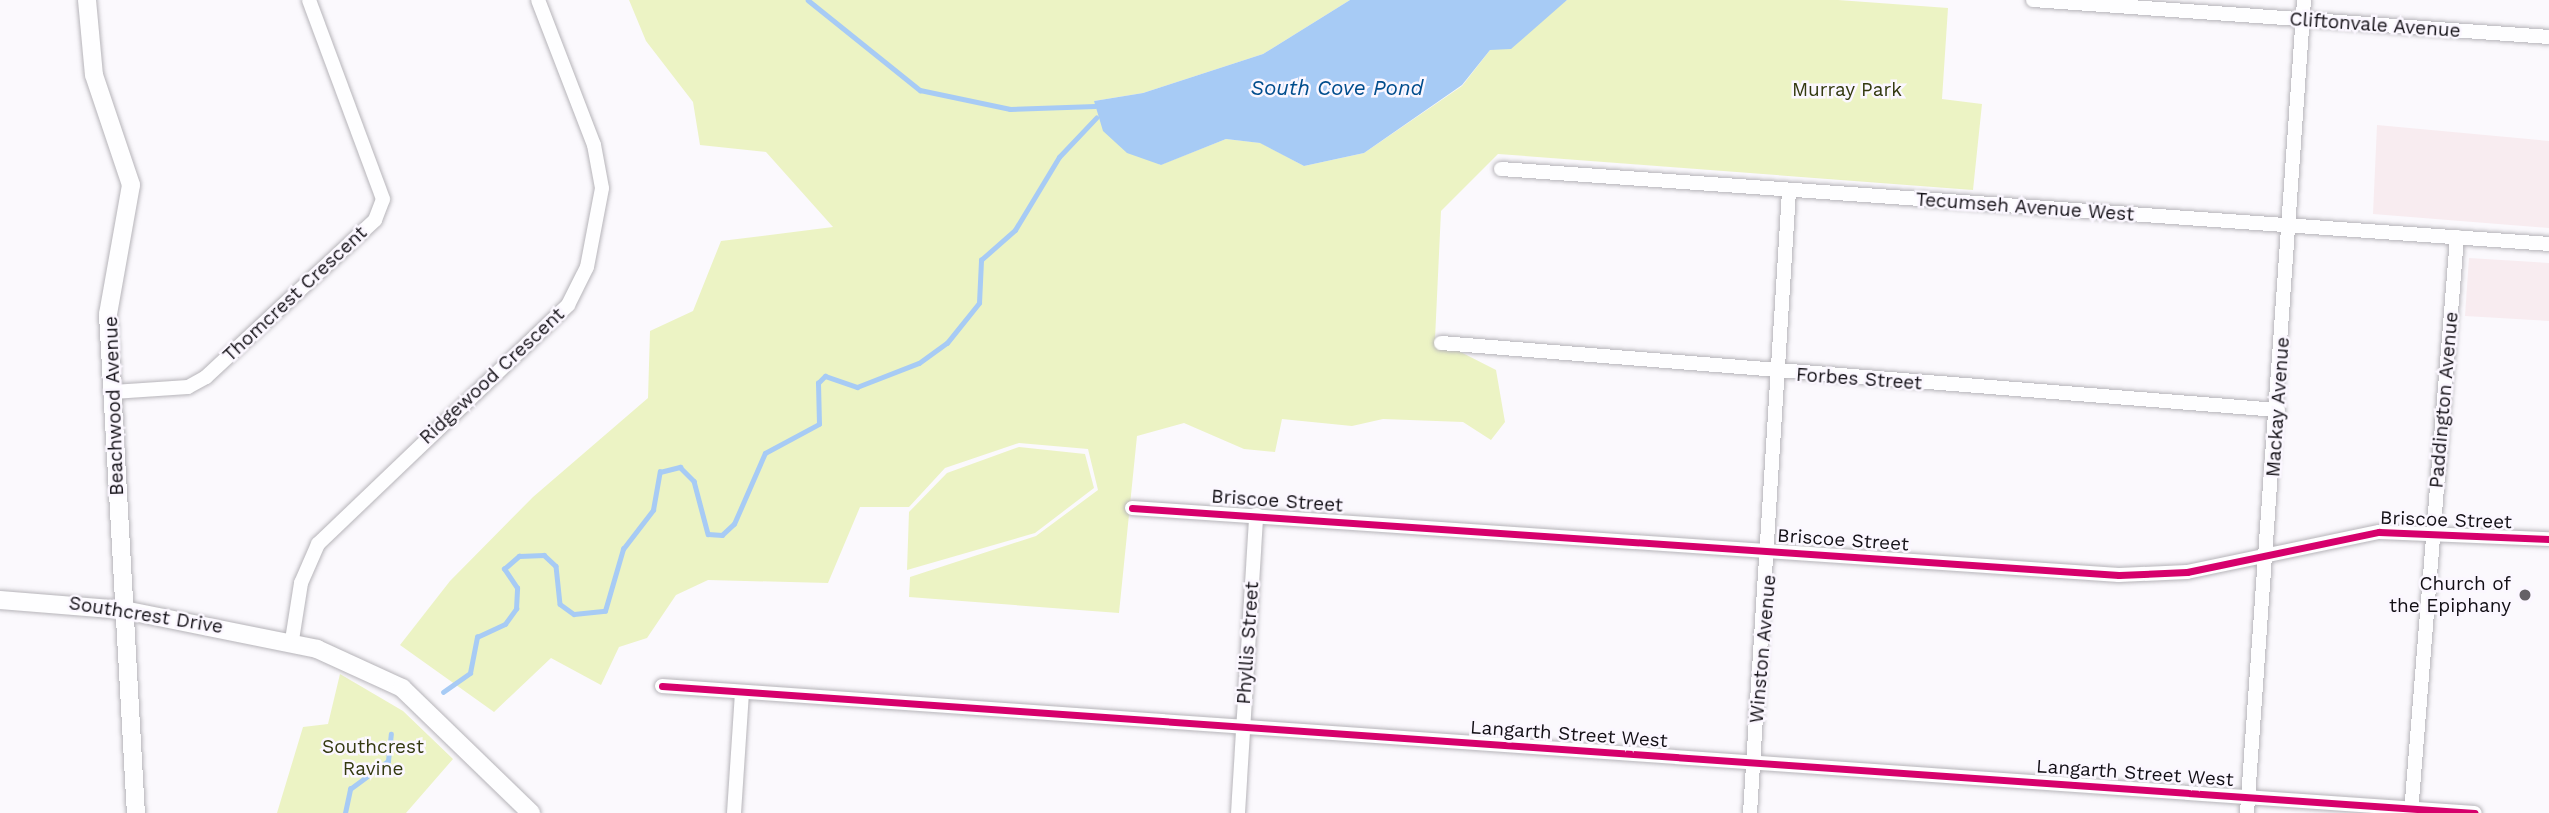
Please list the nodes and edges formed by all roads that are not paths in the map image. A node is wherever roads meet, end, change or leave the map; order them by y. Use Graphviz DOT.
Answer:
graph roads {
  1 [pos="87,0"];
  2 [pos="309,0"];
  3 [pos="538,0"];
  4 [pos="2033,0"];
  5 [pos="2304,0"];
  6 [pos="2303,19"];
  7 [pos="2549,37"];
  8 [pos="1501,169"];
  9 [pos="1789,191"];
  10 [pos="2291,225"];
  11 [pos="2457,237"];
  12 [pos="2549,244"];
  13 [pos="1441,343"];
  14 [pos="1780,373"];
  15 [pos="113,392"];
  16 [pos="2278,410"];
  17 [pos="1132,508"];
  18 [pos="1256,515"];
  19 [pos="2433,534"];
  20 [pos="2549,539"];
  21 [pos="1771,551"];
  22 [pos="2267,552"];
  23 [pos="0,600"];
  24 [pos="124,610"];
  25 [pos="292,640"];
  26 [pos="662,687"];
  27 [pos="742,693"];
  28 [pos="1242,728"];
  29 [pos="1754,762"];
  30 [pos="2248,797"];
  31 [pos="2412,811"];
  32 [pos="136,813"];
  33 [pos="531,813"];
  34 [pos="734,813"];
  35 [pos="1238,813"];
  36 [pos="1750,813"];
  37 [pos="2247,813"];
  38 [pos="2475,813"];
  1 -- 15 [label="street, Beachwood Avenue"];
  2 -- 15 [label="street, Thomcrest Crescent"];
  3 -- 25 [label="street, Ridgewood Crescent"];
  4 -- 6 [label="street, Cliftonvale Avenue"];
  5 -- 6 [label="street, Mackay Avenue"];
  6 -- 7 [label="street, Cliftonvale Avenue"];
  6 -- 10 [label="street, Mackay Avenue"];
  8 -- 9 [label="street, Tecumseh Avenue West"];
  9 -- 10 [label="street, Tecumseh Avenue West"];
  9 -- 14 [label="street, Winston Avenue"];
  10 -- 11 [label="street, Tecumseh Avenue West"];
  10 -- 16 [label="street, Mackay Avenue"];
  11 -- 12 [label="street, Tecumseh Avenue West"];
  11 -- 19 [label="street, Paddington Avenue"];
  13 -- 14 [label="street, Forbes Street"];
  14 -- 16 [label="street, Forbes Street"];
  14 -- 21 [label="street, Winston Avenue"];
  15 -- 24 [label="street, Beachwood Avenue"];
  16 -- 22 [label="street, Mackay Avenue"];
  17 -- 18 [label="street, Briscoe Street"];
  18 -- 21 [label="street, Briscoe Street"];
  18 -- 28 [label="street, Phyllis Street"];
  19 -- 20 [label="street, Briscoe Street"];
  19 -- 22 [label="street, Briscoe Street"];
  19 -- 31 [label="street, Paddington Avenue"];
  21 -- 22 [label="street, Briscoe Street"];
  21 -- 29 [label="street, Winston Avenue"];
  22 -- 30 [label="street, Mackay Avenue"];
  23 -- 24 [label="street, Southcrest Drive"];
  24 -- 25 [label="street, Southcrest Drive"];
  24 -- 32 [label="street, Beachwood Avenue"];
  25 -- 33 [label="street, Southcrest Drive"];
  26 -- 27 [label="street, Langarth Street West"];
  27 -- 28 [label="street, Langarth Street West"];
  27 -- 34 [label="street"];
  28 -- 29 [label="street, Langarth Street West"];
  28 -- 35 [label="street, Phyllis Street"];
  29 -- 30 [label="street, Langarth Street West"];
  29 -- 36 [label="street, Winston Avenue"];
  30 -- 31 [label="street, Langarth Street West"];
  30 -- 37 [label="street, Mackay Avenue"];
  31 -- 38 [label="street, Langarth Street West"];
}
